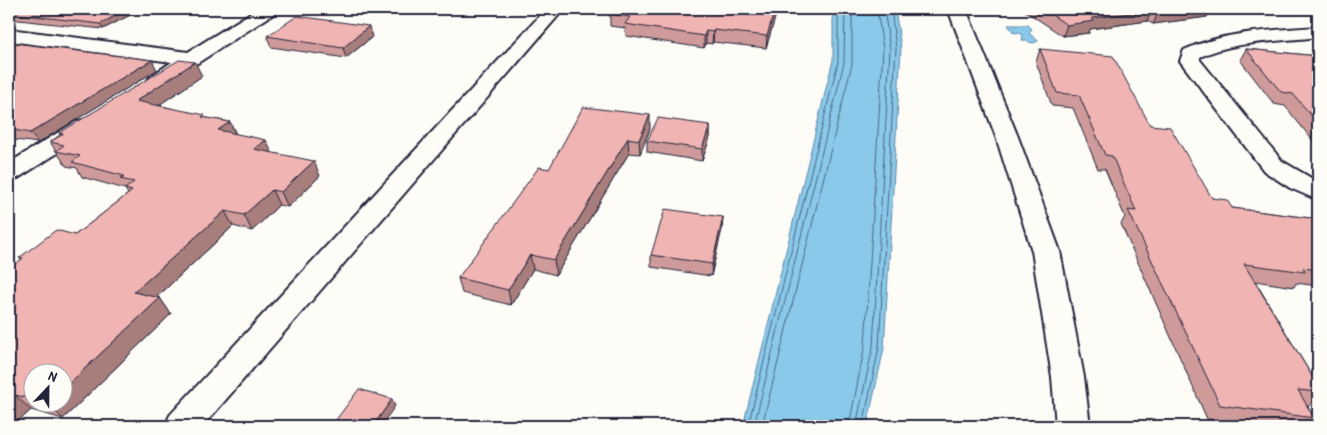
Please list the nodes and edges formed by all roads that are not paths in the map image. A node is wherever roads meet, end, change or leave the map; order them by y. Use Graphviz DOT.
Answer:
graph roads {
  1 [pos="269,9"];
  2 [pos="555,9"];
  3 [pos="957,9"];
  4 [pos="1318,32"];
  5 [pos="9,35"];
  6 [pos="193,59"];
  7 [pos="143,90"];
  8 [pos="101,116"];
  9 [pos="9,173"];
  10 [pos="1318,192"];
  11 [pos="182,426"];
  12 [pos="1073,426"];
  1 -- 6 [label="street"];
  2 -- 11 [label="street"];
  3 -- 12 [label="street"];
  4 -- 10 [label="street"];
  5 -- 6 [label="street"];
  6 -- 7 [label="street"];
  8 -- 9 [label="street"];
}
